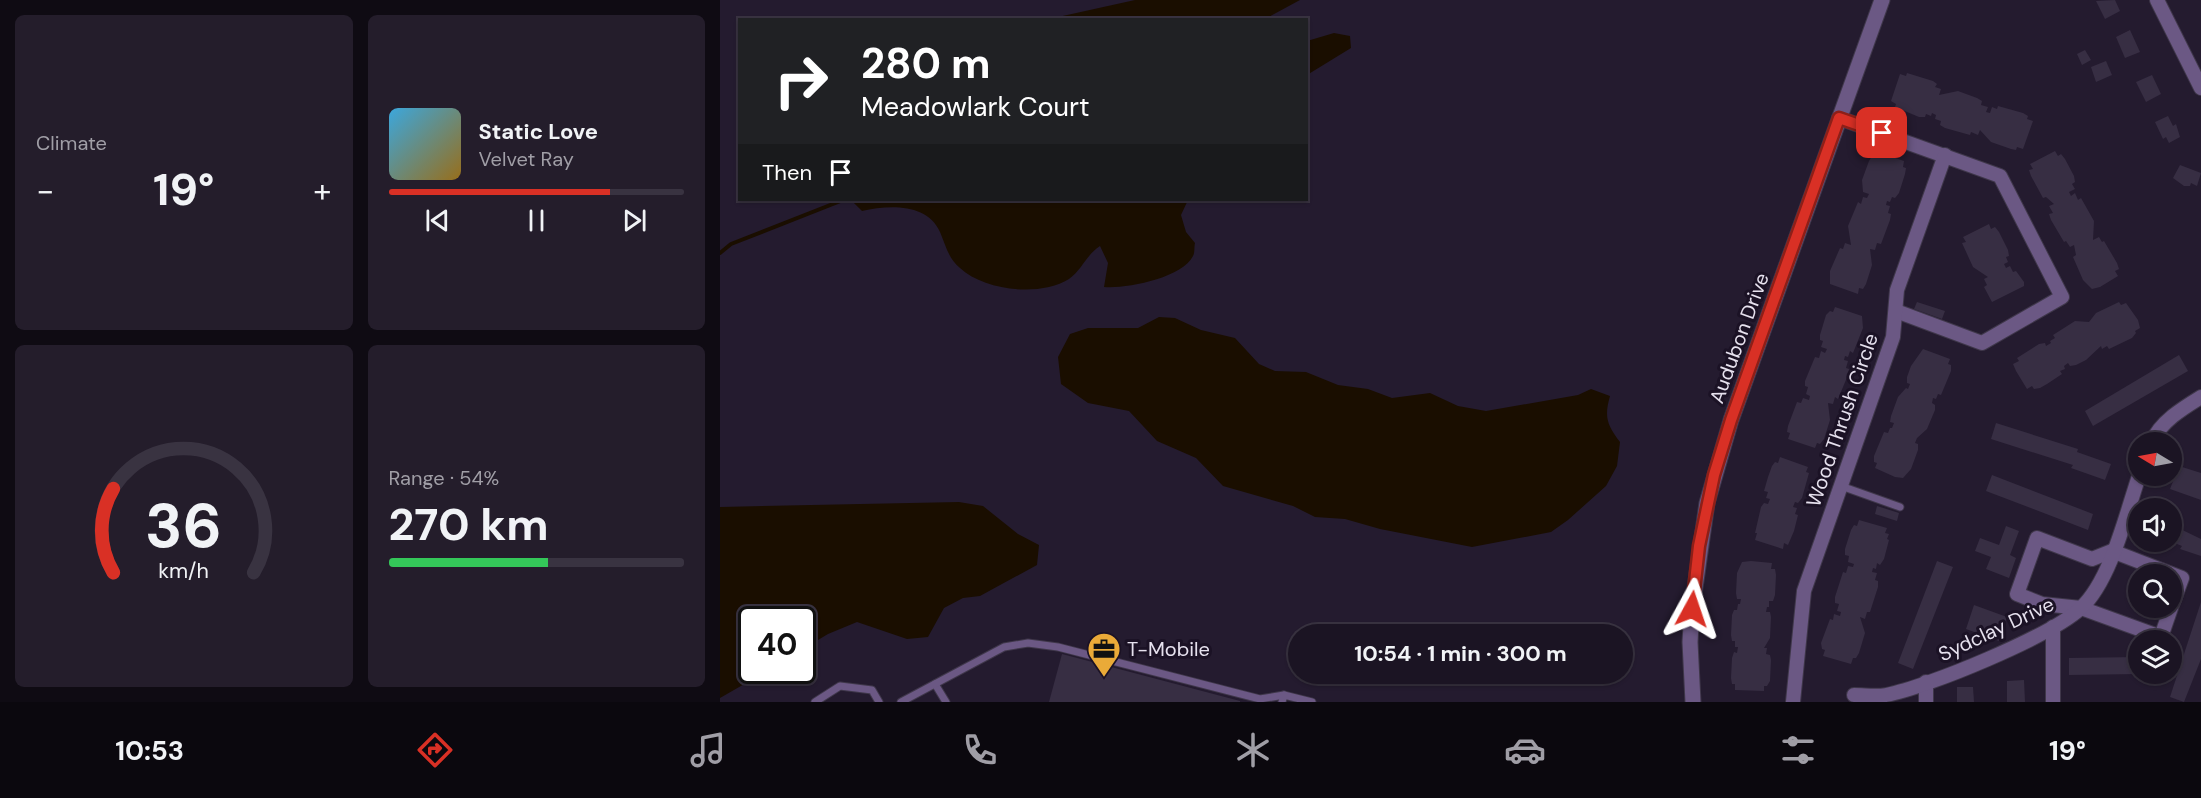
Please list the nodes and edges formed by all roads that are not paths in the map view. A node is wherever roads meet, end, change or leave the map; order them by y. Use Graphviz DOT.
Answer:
graph roads {
  1 [pos="1882,0"];
  2 [pos="2157,0"];
  3 [pos="2201,88"];
  4 [pos="1839,118"];
  5 [pos="1945,155"];
  6 [pos="1896,311"];
  7 [pos="2201,397"];
  8 [pos="2157,432"];
  9 [pos="1841,486"];
  10 [pos="2135,486"];
  11 [pos="1900,507"];
  12 [pos="2112,551"];
  13 [pos="2146,564"];
  14 [pos="2081,608"];
  15 [pos="2168,618"];
  16 [pos="2053,627"];
  17 [pos="1926,682"];
  18 [pos="935,684"];
  19 [pos="1854,695"];
  20 [pos="1283,699"];
  21 [pos="1885,699"];
  22 [pos="815,702"];
  23 [pos="879,702"];
  24 [pos="901,702"];
  25 [pos="946,702"];
  26 [pos="1312,702"];
  27 [pos="1693,702"];
  28 [pos="1793,702"];
  29 [pos="1926,702"];
  30 [pos="2053,702"];
  1 -- 4 [label="street, Audubon Drive"];
  2 -- 3 [label="street"];
  4 -- 5 [label="street"];
  4 -- 27 [label="street, Audubon Drive"];
  5 -- 6 [label="street, Wood Thrush Circle"];
  5 -- 6 [label="street"];
  6 -- 9 [label="street, Wood Thrush Circle"];
  7 -- 8 [label="street"];
  9 -- 11 [label="lane"];
  9 -- 28 [label="street, Wood Thrush Circle"];
  10 -- 12 [label="street, Sydclay Drive"];
  12 -- 13 [label="street"];
  12 -- 14 [label="street, Sydclay Drive"];
  12 -- 14 [label="street"];
  14 -- 15 [label="street"];
  14 -- 16 [label="street, Sydclay Drive"];
  16 -- 17 [label="street, Sydclay Drive"];
  16 -- 30 [label="street"];
  17 -- 21 [label="street, Sydclay Drive"];
  17 -- 29 [label="street"];
  18 -- 20 [label="lane"];
  18 -- 24 [label="lane"];
  18 -- 25 [label="lane"];
  19 -- 21 [label="street, Sydclay Drive"];
  20 -- 26 [label="lane"];
  22 -- 23 [label="lane"];
}
